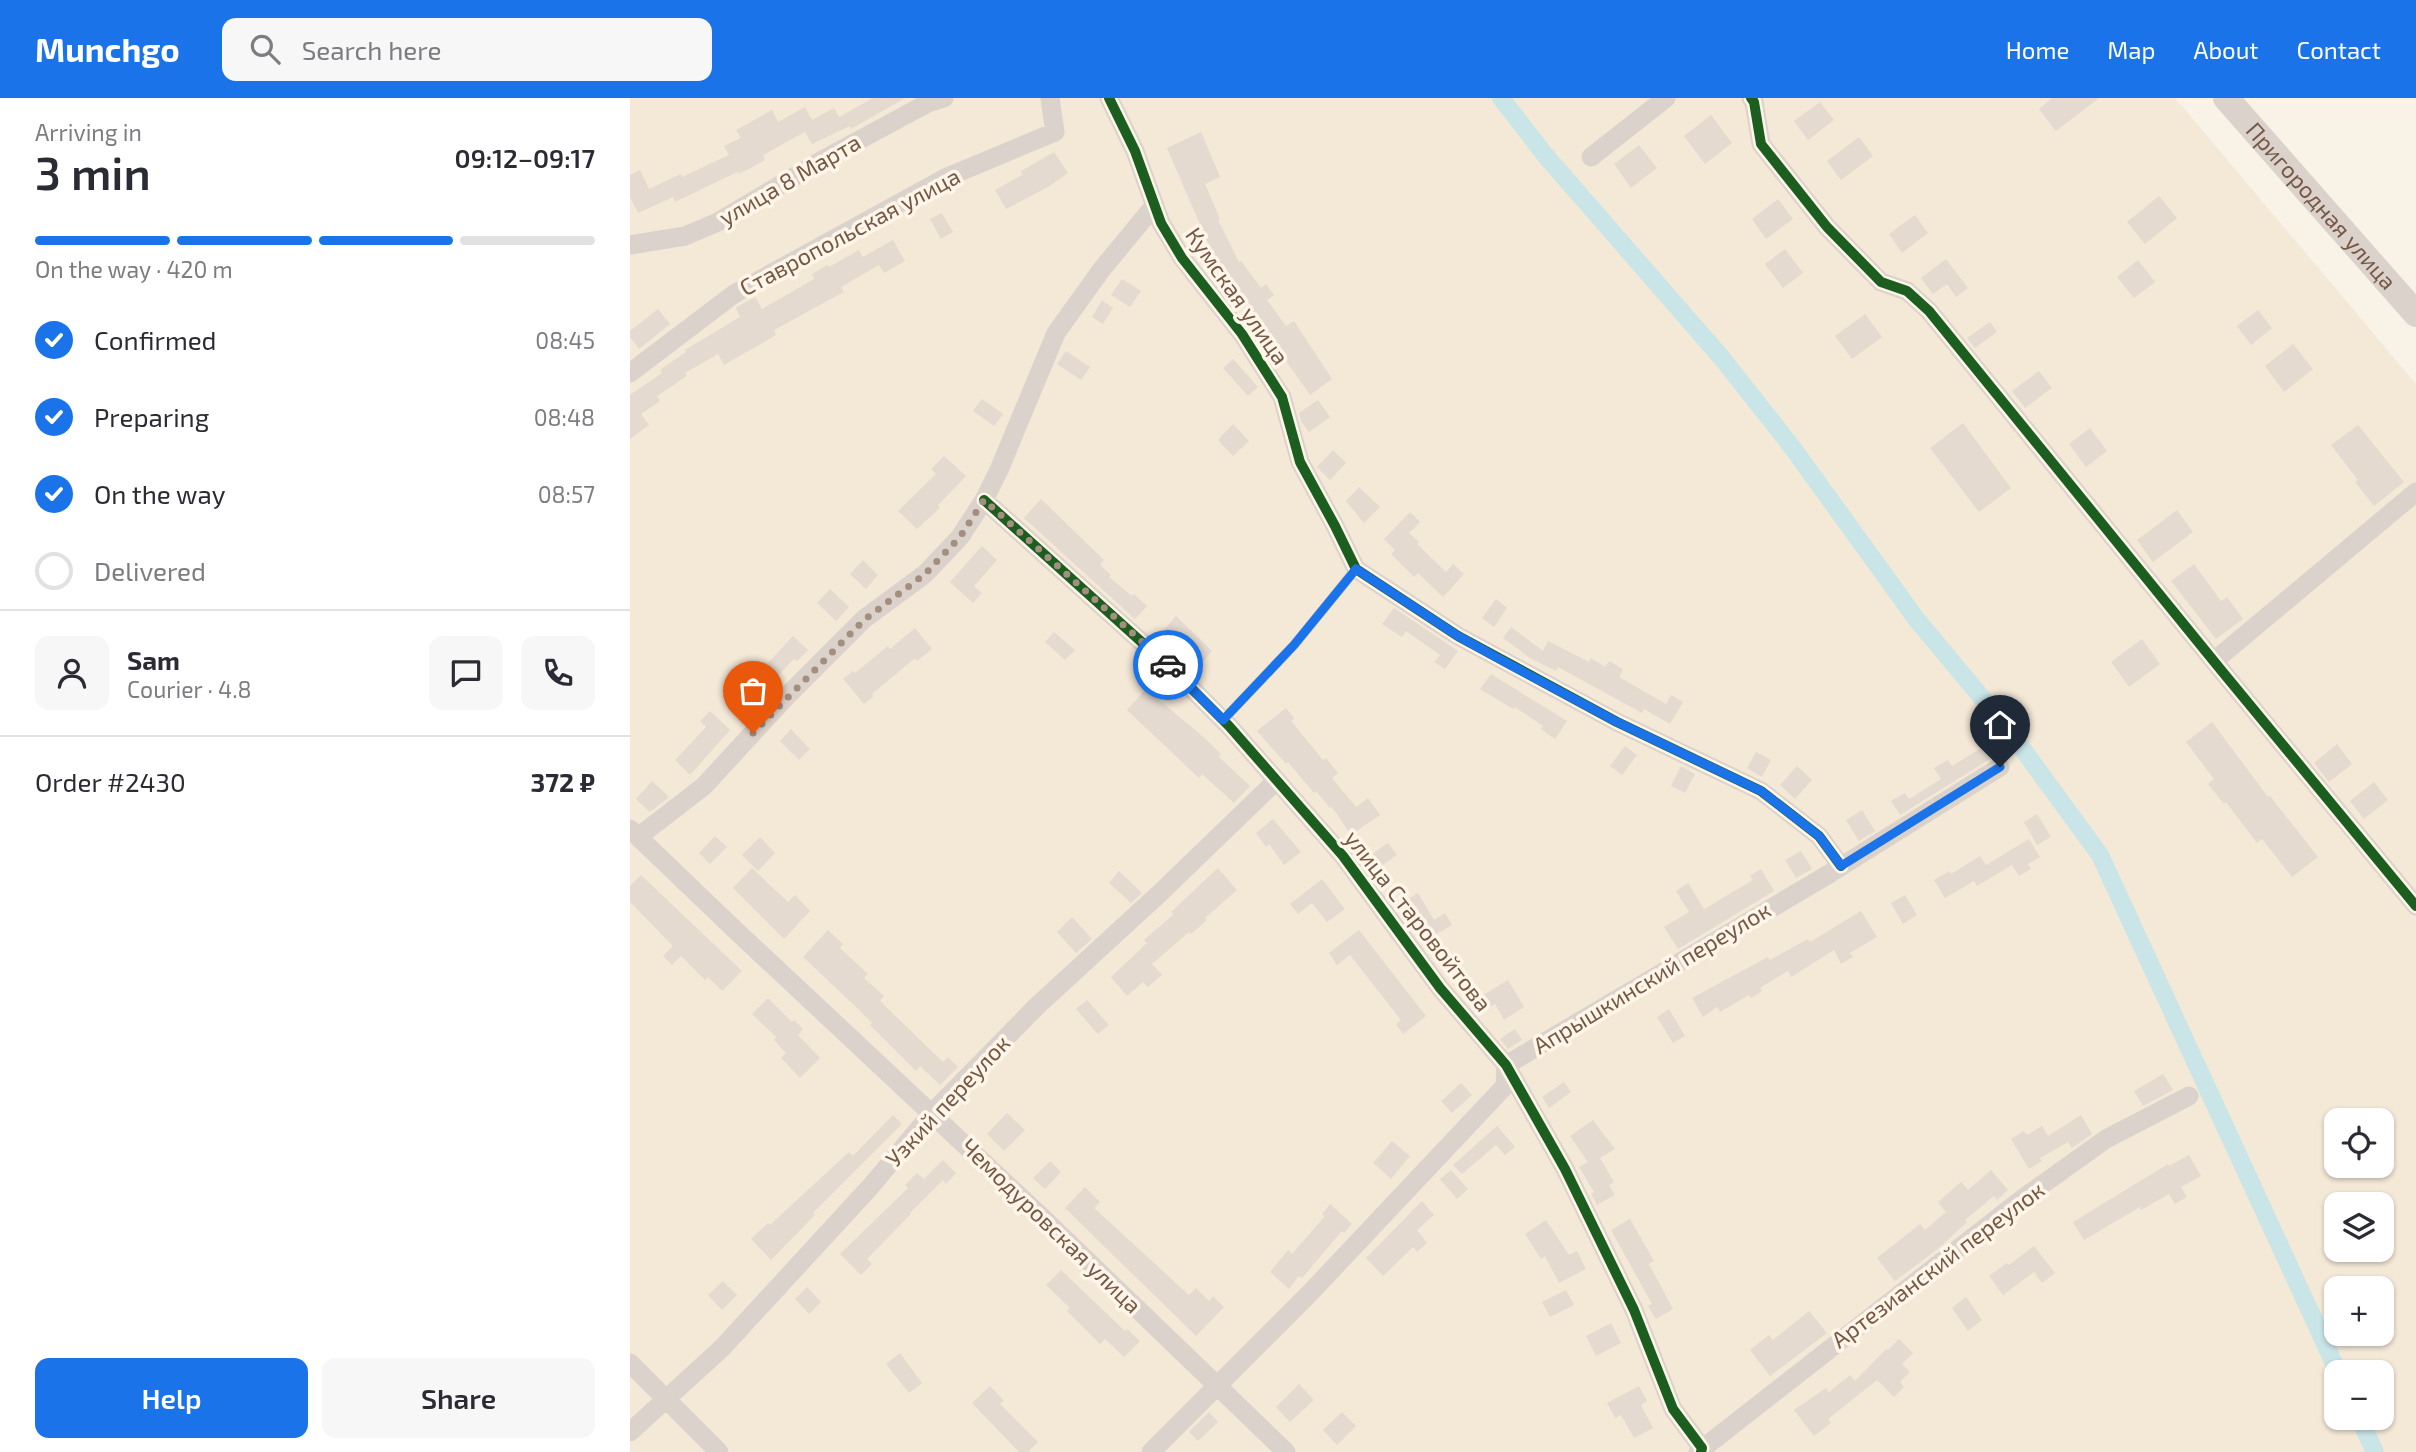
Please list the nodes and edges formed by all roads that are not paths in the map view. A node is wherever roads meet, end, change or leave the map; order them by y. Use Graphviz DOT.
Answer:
graph roads {
  1 [pos="944,98"];
  2 [pos="1050,98"];
  3 [pos="1109,98"];
  4 [pos="1665,98"];
  5 [pos="1751,98"];
  6 [pos="2226,98"];
  7 [pos="1591,157"];
  8 [pos="1154,206"];
  9 [pos="630,246"];
  10 [pos="2416,314"];
  11 [pos="630,373"];
  12 [pos="2416,492"];
  13 [pos="984,500"];
  14 [pos="1356,569"];
  15 [pos="2214,662"];
  16 [pos="1223,720"];
  17 [pos="2000,767"];
  18 [pos="1276,780"];
  19 [pos="634,833"];
  20 [pos="1841,866"];
  21 [pos="2416,906"];
  22 [pos="1506,1065"];
  23 [pos="2189,1096"];
  24 [pos="932,1113"];
  25 [pos="630,1363"];
  26 [pos="1216,1385"];
  27 [pos="668,1399"];
  28 [pos="630,1432"];
  29 [pos="1701,1451"];
  30 [pos="719,1452"];
  31 [pos="1151,1452"];
  32 [pos="1286,1452"];
  1 -- 9 [label="street, улица 8 Марта"];
  2 -- 11 [label="street, Ставропольская улица"];
  3 -- 8 [label="street, Кумская улица"];
  4 -- 7 [label="street"];
  5 -- 15 [label="street"];
  6 -- 10 [label="street, Пригородная улица"];
  8 -- 13 [label="street"];
  8 -- 14 [label="street, Кумская улица"];
  12 -- 15 [label="street"];
  13 -- 16 [label="street, улица Старовойтова"];
  13 -- 19 [label="street"];
  14 -- 16 [label="lane"];
  14 -- 20 [label="street, Кумская улица"];
  15 -- 21 [label="street"];
  16 -- 18 [label="street, улица Старовойтова"];
  17 -- 20 [label="street, Апрышкинский переулок"];
  18 -- 22 [label="street, улица Старовойтова"];
  18 -- 24 [label="street, Узкий переулок"];
  19 -- 24 [label="street, Чемодуровская улица"];
  20 -- 22 [label="street, Апрышкинский переулок"];
  22 -- 26 [label="street, Апрышкинский переулок"];
  22 -- 29 [label="street, улица Старовойтова"];
  23 -- 29 [label="street, Артезианский переулок"];
  24 -- 26 [label="street, Чемодуровская улица"];
  24 -- 27 [label="street, Узкий переулок"];
  25 -- 27 [label="street"];
  26 -- 31 [label="street, Апрышкинский переулок"];
  26 -- 32 [label="street, Чемодуровская улица"];
  27 -- 28 [label="street, Узкий переулок"];
  27 -- 30 [label="street"];
}
